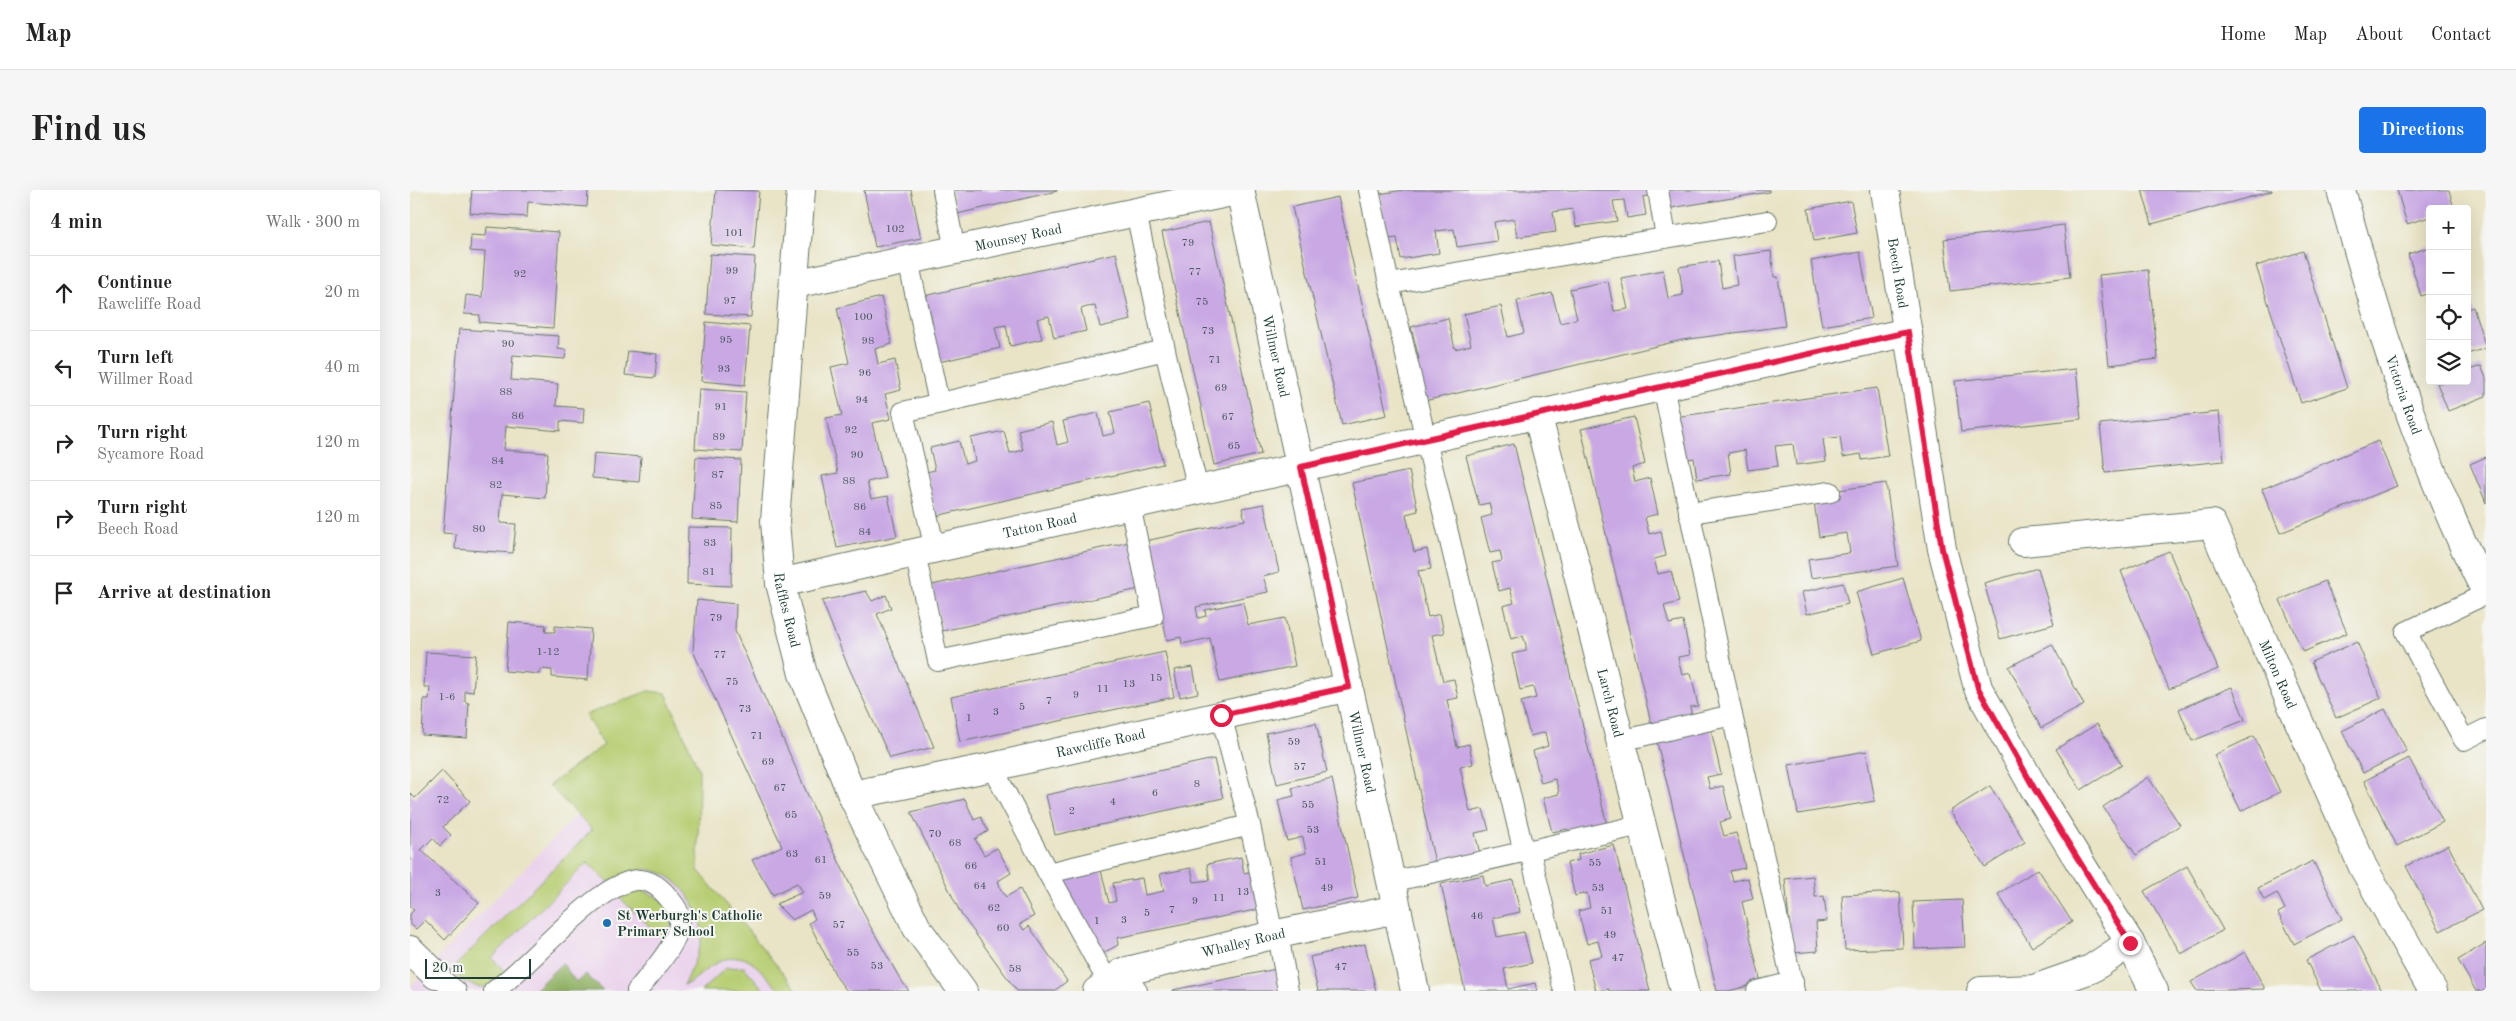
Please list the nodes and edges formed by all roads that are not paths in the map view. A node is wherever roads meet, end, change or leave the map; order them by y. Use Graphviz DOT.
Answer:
graph roads {
  1 [pos="801,190"];
  2 [pos="942,190"];
  3 [pos="1240,190"];
  4 [pos="1369,190"];
  5 [pos="1658,190"];
  6 [pos="1884,190"];
  7 [pos="2341,190"];
  8 [pos="1136,212"];
  9 [pos="1767,221"];
  10 [pos="1666,237"];
  11 [pos="955,250"];
  12 [pos="908,260"];
  13 [pos="794,284"];
  14 [pos="1388,284"];
  15 [pos="1908,332"];
  16 [pos="1165,350"];
  17 [pos="1663,386"];
  18 [pos="939,404"];
  19 [pos="1537,414"];
  20 [pos="1426,439"];
  21 [pos="1301,467"];
  22 [pos="1198,490"];
  23 [pos="1830,492"];
  24 [pos="1130,505"];
  25 [pos="1689,514"];
  26 [pos="2023,542"];
  27 [pos="925,551"];
  28 [pos="780,583"];
  29 [pos="2486,593"];
  30 [pos="1349,687"];
  31 [pos="1221,715"];
  32 [pos="1732,715"];
  33 [pos="2486,729"];
  34 [pos="1620,741"];
  35 [pos="992,767"];
  36 [pos="852,795"];
  37 [pos="1250,825"];
  38 [pos="1641,825"];
  39 [pos="1527,853"];
  40 [pos="1048,873"];
  41 [pos="1391,882"];
  42 [pos="1397,909"];
  43 [pos="1275,935"];
  44 [pos="2130,943"];
  45 [pos="410,950"];
  46 [pos="446,983"];
  47 [pos="1116,984"];
  48 [pos="1793,987"];
  49 [pos="494,991"];
  50 [pos="637,991"];
  51 [pos="963,991"];
  52 [pos="1288,991"];
  53 [pos="1415,991"];
  54 [pos="1564,991"];
  55 [pos="1684,991"];
  56 [pos="1757,991"];
  57 [pos="1981,991"];
  58 [pos="2154,991"];
  59 [pos="2432,991"];
  1 -- 13 [label="street, Raffles Road"];
  2 -- 11 [label="lane"];
  3 -- 8 [label="street, Mounsey Road"];
  3 -- 21 [label="street, Willmer Road"];
  4 -- 14 [label="lane"];
  5 -- 10 [label="lane"];
  6 -- 15 [label="street, Beech Road"];
  7 -- 29 [label="street, Victoria Road"];
  8 -- 11 [label="street, Mounsey Road"];
  8 -- 16 [label="lane"];
  9 -- 10 [label="lane"];
  10 -- 14 [label="lane"];
  11 -- 12 [label="street, Mounsey Road"];
  12 -- 13 [label="street, Mounsey Road"];
  12 -- 18 [label="lane"];
  13 -- 28 [label="street, Raffles Road"];
  14 -- 20 [label="lane"];
  15 -- 17 [label="street, Tatton Road"];
  15 -- 44 [label="street, Beech Road"];
  16 -- 18 [label="lane"];
  16 -- 22 [label="lane"];
  17 -- 19 [label="street, Tatton Road"];
  17 -- 25 [label="lane"];
  18 -- 27 [label="lane"];
  19 -- 20 [label="street, Tatton Road"];
  19 -- 34 [label="street, Larch Road"];
  20 -- 21 [label="street, Tatton Road"];
  20 -- 39 [label="lane"];
  21 -- 22 [label="street, Tatton Road"];
  21 -- 30 [label="street, Willmer Road"];
  22 -- 24 [label="street, Tatton Road"];
  23 -- 25 [label="lane"];
  24 -- 27 [label="street, Tatton Road"];
  24 -- 27 [label="lane"];
  25 -- 32 [label="lane"];
  26 -- 59 [label="street, Milton Road"];
  27 -- 28 [label="street, Tatton Road"];
  28 -- 36 [label="street, Raffles Road"];
  29 -- 33 [label="lane"];
  30 -- 31 [label="street, Rawcliffe Road"];
  30 -- 41 [label="street, Willmer Road"];
  31 -- 35 [label="street, Rawcliffe Road"];
  31 -- 37 [label="lane"];
  32 -- 34 [label="lane"];
  32 -- 48 [label="lane"];
  34 -- 38 [label="street, Larch Road"];
  35 -- 36 [label="street, Rawcliffe Road"];
  35 -- 40 [label="lane"];
  36 -- 51 [label="street, Raffles Road"];
  37 -- 40 [label="lane"];
  37 -- 43 [label="lane"];
  38 -- 39 [label="lane"];
  38 -- 55 [label="street, Larch Road"];
  39 -- 41 [label="lane"];
  39 -- 54 [label="lane"];
  40 -- 47 [label="lane"];
  41 -- 42 [label="street, Willmer Road"];
  42 -- 43 [label="street, Whalley Road"];
  42 -- 53 [label="street, Willmer Road"];
  43 -- 47 [label="street, Whalley Road"];
  43 -- 52 [label="lane"];
  44 -- 57 [label="street"];
  44 -- 58 [label="street, Beech Road"];
  45 -- 46 [label="street"];
  48 -- 56 [label="lane"];
  49 -- 50 [label="lane"];
}
